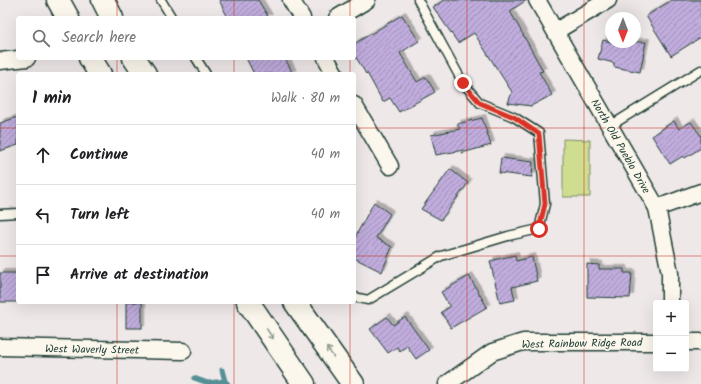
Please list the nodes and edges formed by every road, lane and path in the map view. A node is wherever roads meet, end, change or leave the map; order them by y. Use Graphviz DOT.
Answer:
graph roads {
  1 [pos="58,0"];
  2 [pos="103,0"];
  3 [pos="162,0"];
  4 [pos="291,0"];
  5 [pos="367,0"];
  6 [pos="418,0"];
  7 [pos="537,0"];
  8 [pos="608,0"];
  9 [pos="67,16"];
  10 [pos="111,16"];
  11 [pos="171,16"];
  12 [pos="301,16"];
  13 [pos="340,16"];
  14 [pos="556,31"];
  15 [pos="16,59"];
  16 [pos="91,60"];
  17 [pos="135,60"];
  18 [pos="197,60"];
  19 [pos="327,60"];
  20 [pos="0,61"];
  21 [pos="701,70"];
  22 [pos="99,72"];
  23 [pos="144,72"];
  24 [pos="205,72"];
  25 [pos="335,72"];
  26 [pos="356,108"];
  27 [pos="610,126"];
  28 [pos="390,166"];
  29 [pos="701,192"];
  30 [pos="657,208"];
  31 [pos="16,213"];
  32 [pos="0,214"];
  33 [pos="356,297"];
  34 [pos="670,300"];
  35 [pos="249,304"];
  36 [pos="296,304"];
  37 [pos="653,342"];
  38 [pos="689,342"];
  39 [pos="701,342"];
  40 [pos="0,347"];
  41 [pos="183,351"];
  42 [pos="304,384"];
  43 [pos="353,384"];
  44 [pos="447,384"];
  1 -- 9 [label="main road"];
  2 -- 10 [label="main road"];
  3 -- 11 [label="lane"];
  4 -- 12 [label="street"];
  5 -- 13 [label="street"];
  6 -- 33 [label="lane"];
  7 -- 14 [label="street, North Old Pueblo Drive"];
  8 -- 14 [label="street"];
  14 -- 27 [label="street, North Old Pueblo Drive"];
  15 -- 20 [label="street"];
  16 -- 22 [label="main road"];
  17 -- 23 [label="main road"];
  18 -- 24 [label="lane"];
  19 -- 25 [label="street"];
  21 -- 27 [label="lane"];
  26 -- 28 [label="street"];
  27 -- 30 [label="street, North Old Pueblo Drive"];
  29 -- 30 [label="street"];
  30 -- 34 [label="street, North Old Pueblo Drive"];
  31 -- 32 [label="lane"];
  35 -- 42 [label="main road, one-way"];
  43 -- 36 [label="main road, one-way"];
  37 -- 44 [label="street, West Rainbow Ridge Road"];
  38 -- 39 [label="street"];
  40 -- 41 [label="street, West Waverly Street"];
}
